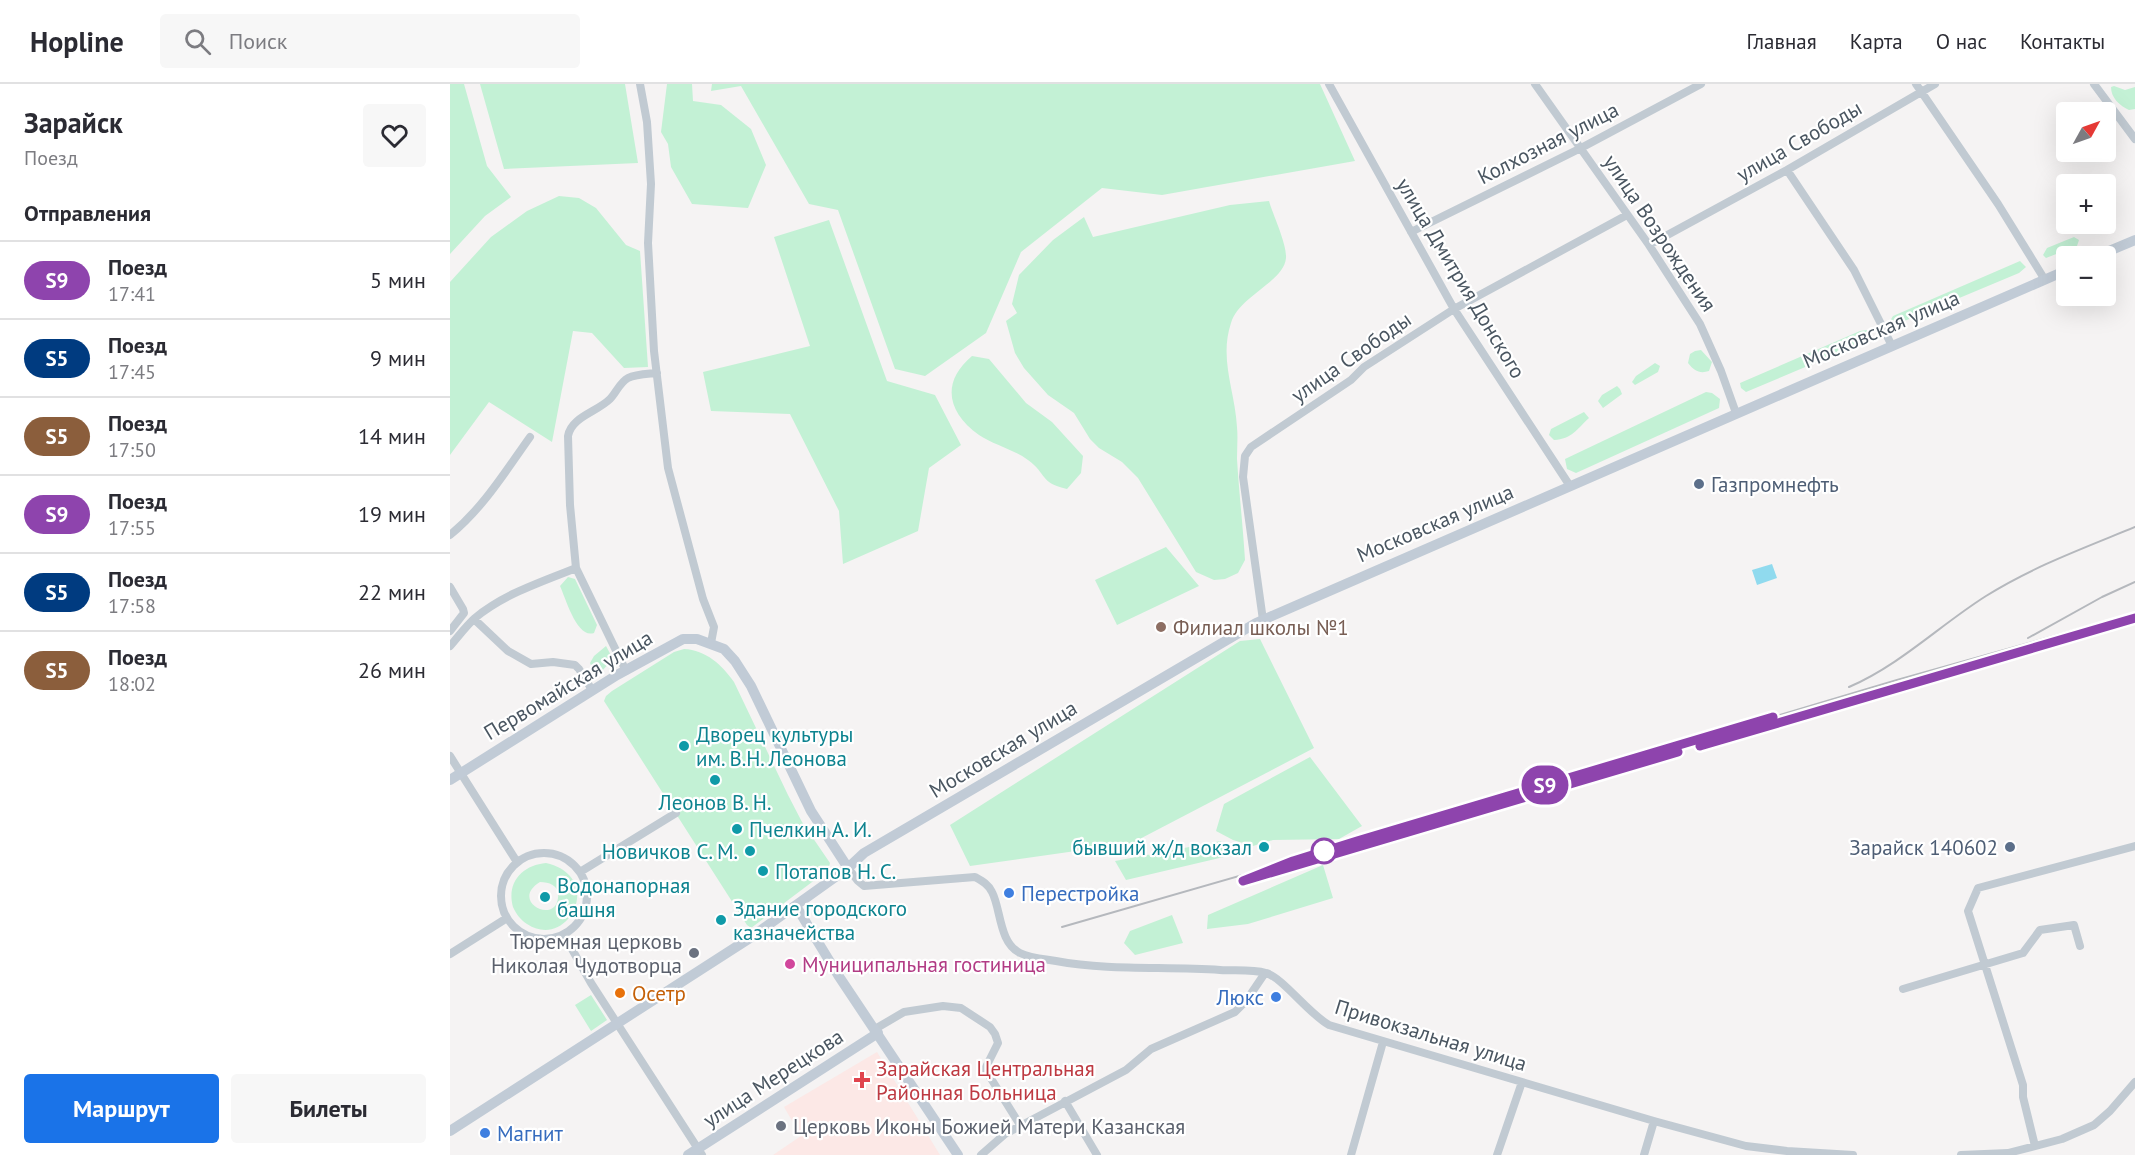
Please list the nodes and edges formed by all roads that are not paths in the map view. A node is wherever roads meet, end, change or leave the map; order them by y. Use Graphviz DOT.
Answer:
graph roads {
  1 [pos="640,84"];
  2 [pos="1329,84"];
  3 [pos="1701,84"];
  4 [pos="1935,84"];
  5 [pos="2094,84"];
  6 [pos="1539,85"];
  7 [pos="1919,88"];
  8 [pos="2135,139"];
  9 [pos="1581,148"];
  10 [pos="1787,170"];
  11 [pos="1627,215"];
  12 [pos="1411,232"];
  13 [pos="2135,240"];
  14 [pos="1649,245"];
  15 [pos="2116,248"];
  16 [pos="2056,275"];
  17 [pos="2044,280"];
  18 [pos="1454,309"];
  19 [pos="1892,346"];
  20 [pos="657,373"];
  21 [pos="1736,413"];
  22 [pos="530,437"];
  23 [pos="1570,486"];
  24 [pos="450,535"];
  25 [pos="576,568"];
  26 [pos="450,587"];
  27 [pos="474,619"];
  28 [pos="1263,620"];
  29 [pos="450,631"];
  30 [pos="711,643"];
  31 [pos="450,646"];
  32 [pos="626,671"];
  33 [pos="592,690"];
  34 [pos="450,756"];
  35 [pos="460,773"];
  36 [pos="450,780"];
  37 [pos="676,813"];
  38 [pos="2135,846"];
  39 [pos="517,862"];
  40 [pos="848,868"];
  41 [pos="580,872"];
  42 [pos="796,906"];
  43 [pos="507,918"];
  44 [pos="564,935"];
  45 [pos="2080,946"];
  46 [pos="450,954"];
  47 [pos="1984,965"];
  48 [pos="1265,973"];
  49 [pos="1903,989"];
  50 [pos="618,1023"];
  51 [pos="876,1031"];
  52 [pos="1383,1042"];
  53 [pos="1522,1082"];
  54 [pos="2135,1082"];
  55 [pos="1065,1101"];
  56 [pos="1654,1121"];
  57 [pos="1020,1125"];
  58 [pos="450,1131"];
  59 [pos="2035,1146"];
  60 [pos="696,1153"];
  61 [pos="1786,1153"];
  62 [pos="958,1155"];
  63 [pos="981,1155"];
  64 [pos="1097,1155"];
  65 [pos="1351,1155"];
  66 [pos="1497,1155"];
  67 [pos="1644,1155"];
  68 [pos="1853,1155"];
  69 [pos="1961,1155"];
  1 -- 20 [label="street"];
  2 -- 12 [label="street, улица Дмитрия Донского"];
  3 -- 9 [label="street, Колхозная улица"];
  4 -- 7 [label="street, улица Свободы"];
  5 -- 8 [label="street"];
  6 -- 9 [label="street, улица Возрождения"];
  7 -- 10 [label="street, улица Свободы"];
  7 -- 17 [label="street"];
  9 -- 11 [label="street, улица Возрождения"];
  9 -- 12 [label="street, Колхозная улица"];
  10 -- 14 [label="street, улица Свободы"];
  10 -- 19 [label="street"];
  11 -- 14 [label="street, улица Возрождения"];
  11 -- 18 [label="street, улица Свободы"];
  12 -- 18 [label="street, улица Дмитрия Донского"];
  13 -- 15 [label="main road"];
  14 -- 21 [label="street, улица Возрождения"];
  16 -- 17 [label="main road, Московская улица"];
  17 -- 19 [label="main road, Московская улица"];
  18 -- 23 [label="street, улица Дмитрия Донского"];
  18 -- 28 [label="street, улица Свободы"];
  19 -- 21 [label="main road, Московская улица"];
  20 -- 25 [label="street"];
  20 -- 30 [label="street"];
  21 -- 23 [label="main road, Московская улица"];
  22 -- 24 [label="street"];
  23 -- 28 [label="main road, Московская улица"];
  25 -- 27 [label="street"];
  25 -- 32 [label="street"];
  26 -- 29 [label="street"];
  27 -- 31 [label="street"];
  27 -- 33 [label="street"];
  28 -- 40 [label="main road, Московская улица"];
  30 -- 32 [label="main road, Первомайская улица"];
  30 -- 40 [label="main road"];
  32 -- 33 [label="main road, Первомайская улица"];
  33 -- 35 [label="main road, Первомайская улица"];
  34 -- 35 [label="street"];
  35 -- 36 [label="main road, Первомайская улица"];
  35 -- 39 [label="street"];
  37 -- 41 [label="street"];
  38 -- 47 [label="street"];
  39 -- 41 [label="street"];
  39 -- 43 [label="street"];
  40 -- 42 [label="main road, Московская улица"];
  40 -- 48 [label="street"];
  41 -- 44 [label="street"];
  42 -- 50 [label="main road, Московская улица"];
  42 -- 51 [label="main road"];
  43 -- 44 [label="street"];
  43 -- 46 [label="street"];
  44 -- 50 [label="street"];
  45 -- 47 [label="street"];
  47 -- 49 [label="street"];
  47 -- 59 [label="street"];
  48 -- 52 [label="street, Привокзальная улица"];
  48 -- 55 [label="street"];
  50 -- 58 [label="main road, Московская улица"];
  50 -- 60 [label="street"];
  51 -- 57 [label="street"];
  51 -- 60 [label="main road, улица Мерецкова"];
  51 -- 62 [label="main road"];
  52 -- 53 [label="street, Привокзальная улица"];
  52 -- 65 [label="street"];
  53 -- 56 [label="street, Привокзальная улица"];
  53 -- 66 [label="street"];
  54 -- 59 [label="street"];
  55 -- 57 [label="street"];
  55 -- 64 [label="street"];
  56 -- 61 [label="street, Привокзальная улица"];
  56 -- 67 [label="street"];
  57 -- 63 [label="street"];
  59 -- 69 [label="street"];
  61 -- 68 [label="street, Привокзальная улица"];
}
